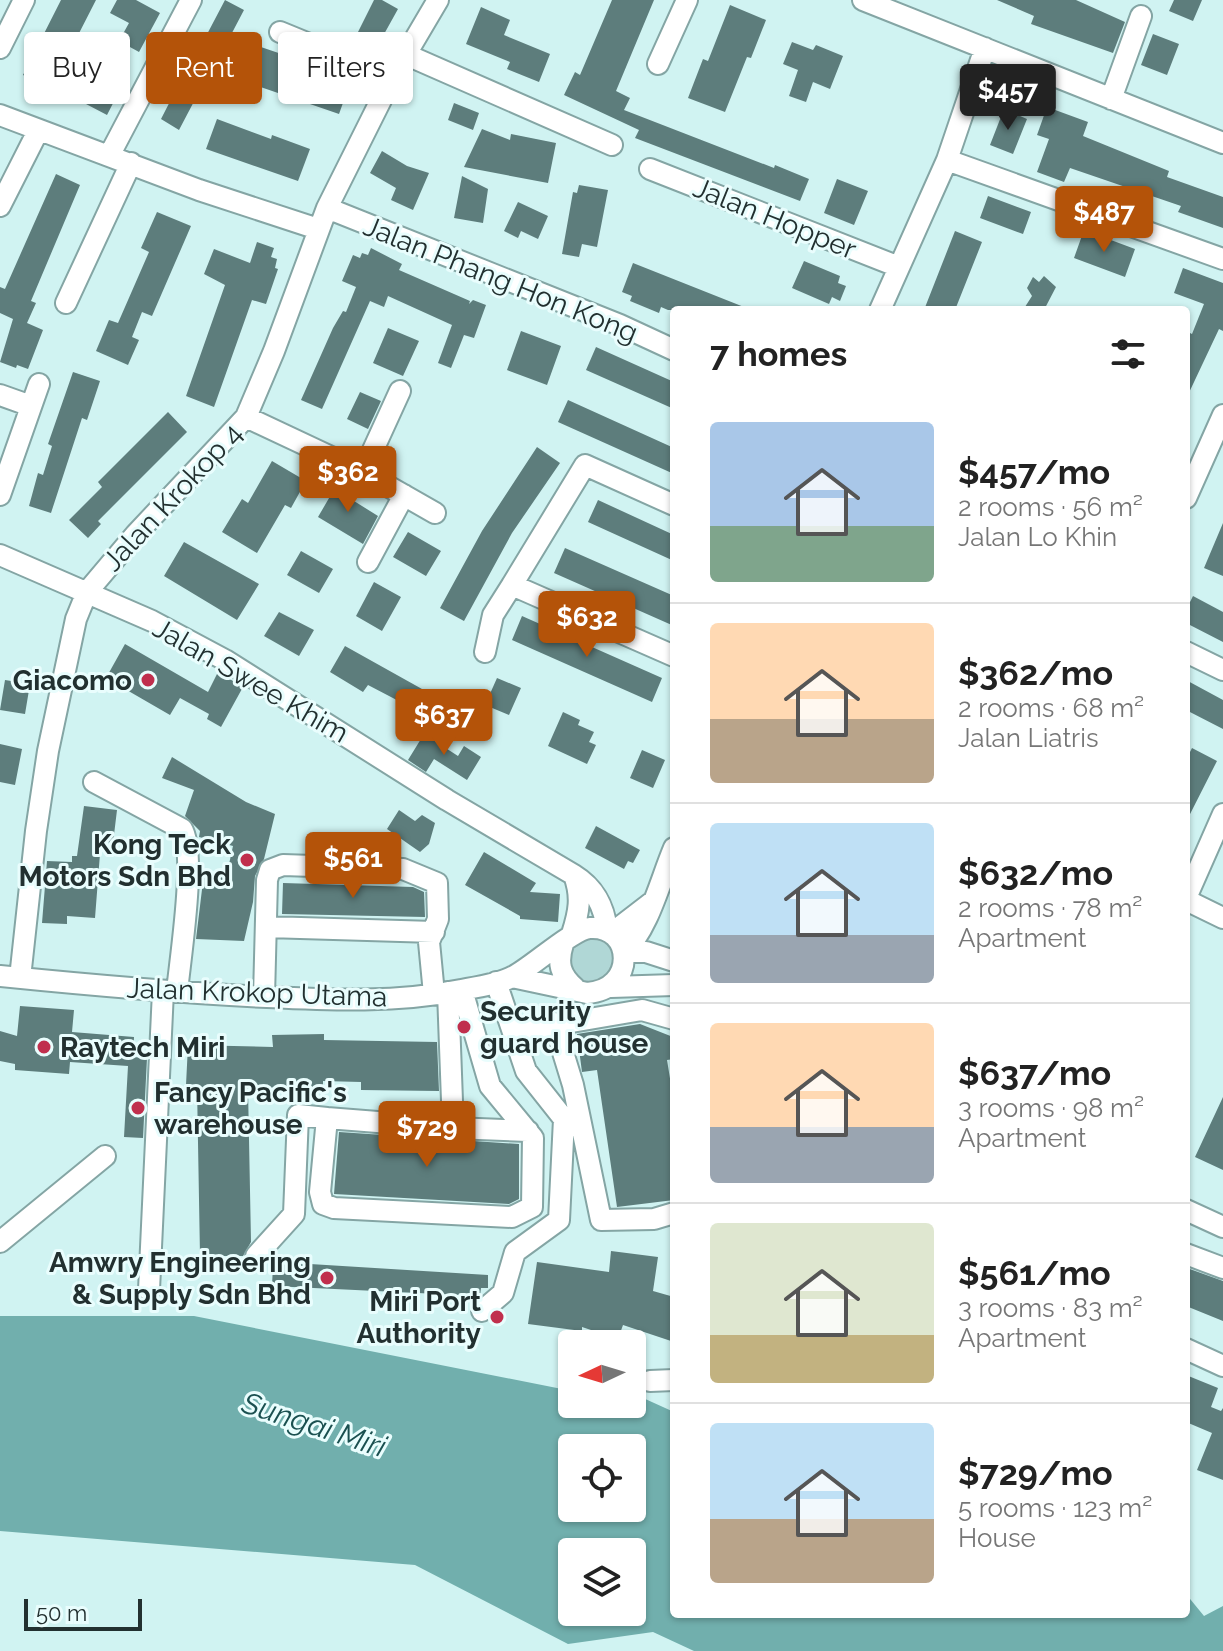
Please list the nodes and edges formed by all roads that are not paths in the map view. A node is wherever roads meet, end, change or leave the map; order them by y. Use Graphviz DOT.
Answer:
graph roads {
  1 [pos="24,0"];
  2 [pos="191,0"];
  3 [pos="687,0"];
  4 [pos="865,0"];
  5 [pos="434,1"];
  6 [pos="1141,16"];
  7 [pos="413,43"];
  8 [pos="0,48"];
  9 [pos="985,48"];
  10 [pos="413,58"];
  11 [pos="658,64"];
  12 [pos="1111,99"];
  13 [pos="379,104"];
  14 [pos="0,115"];
  15 [pos="38,131"];
  16 [pos="1223,143"];
  17 [pos="612,145"];
  18 [pos="109,156"];
  19 [pos="947,160"];
  20 [pos="131,163"];
  21 [pos="650,169"];
  22 [pos="8,170"];
  23 [pos="0,206"];
  24 [pos="327,208"];
  25 [pos="318,229"];
  26 [pos="1223,259"];
  27 [pos="899,267"];
  28 [pos="66,303"];
  29 [pos="882,306"];
  30 [pos="670,348"];
  31 [pos="39,384"];
  32 [pos="400,391"];
  33 [pos="0,395"];
  34 [pos="31,406"];
  35 [pos="246,417"];
  36 [pos="1221,427"];
  37 [pos="363,472"];
  38 [pos="1190,490"];
  39 [pos="0,495"];
  40 [pos="404,495"];
  41 [pos="670,503"];
  42 [pos="435,513"];
  43 [pos="0,555"];
  44 [pos="368,562"];
  45 [pos="512,585"];
  46 [pos="87,592"];
  47 [pos="485,652"];
  48 [pos="670,654"];
  49 [pos="1190,654"];
  50 [pos="1223,670"];
  51 [pos="94,782"];
  52 [pos="1223,814"];
  53 [pos="670,858"];
  54 [pos="574,875"];
  55 [pos="1190,890"];
  56 [pos="1190,901"];
  57 [pos="651,903"];
  58 [pos="1223,918"];
  59 [pos="267,927"];
  60 [pos="434,932"];
  61 [pos="609,932"];
  62 [pos="568,939"];
  63 [pos="624,952"];
  64 [pos="670,960"];
  65 [pos="10,977"];
  66 [pos="504,980"];
  67 [pos="670,985"];
  68 [pos="611,987"];
  69 [pos="575,988"];
  70 [pos="170,991"];
  71 [pos="448,992"];
  72 [pos="264,997"];
  73 [pos="670,1018"];
  74 [pos="554,1023"];
  75 [pos="513,1032"];
  76 [pos="573,1085"];
  77 [pos="542,1091"];
  78 [pos="327,1118"];
  79 [pos="453,1128"];
  80 [pos="528,1131"];
  81 [pos="105,1156"];
  82 [pos="670,1214"];
  83 [pos="1190,1214"];
  84 [pos="1223,1227"];
  85 [pos="0,1242"];
  86 [pos="256,1256"];
  87 [pos="1190,1256"];
  88 [pos="1223,1268"];
  89 [pos="149,1290"];
  90 [pos="482,1311"];
  91 [pos="1190,1351"];
  92 [pos="1223,1366"];
  93 [pos="670,1380"];
  94 [pos="650,1381"];
  1 -- 8 [label="street"];
  2 -- 18 [label="street"];
  3 -- 11 [label="street"];
  4 -- 9 [label="street"];
  5 -- 7 [label="street, Jalan Krokop 4"];
  6 -- 12 [label="street"];
  9 -- 12 [label="street"];
  9 -- 19 [label="street"];
  10 -- 17 [label="street"];
  12 -- 16 [label="street"];
  13 -- 24 [label="street, Jalan Krokop 4"];
  14 -- 15 [label="street"];
  15 -- 18 [label="street"];
  15 -- 22 [label="street"];
  18 -- 20 [label="street"];
  19 -- 26 [label="street"];
  19 -- 27 [label="street"];
  20 -- 25 [label="street"];
  20 -- 28 [label="street"];
  21 -- 27 [label="street, Jalan Hopper"];
  22 -- 23 [label="street"];
  24 -- 25 [label="street, Jalan Krokop 4"];
  24 -- 30 [label="street, Jalan Phang Hon Kong"];
  25 -- 35 [label="street, Jalan Krokop 4"];
  27 -- 29 [label="street"];
  31 -- 34 [label="street"];
  32 -- 37 [label="street"];
  33 -- 34 [label="street"];
  34 -- 39 [label="street"];
  35 -- 37 [label="street"];
  35 -- 46 [label="street, Jalan Krokop 4"];
  36 -- 38 [label="street"];
  37 -- 40 [label="street"];
  40 -- 42 [label="street"];
  40 -- 44 [label="street"];
  41 -- 45 [label="street"];
  43 -- 46 [label="street, Jalan Swee Khim"];
  45 -- 47 [label="street"];
  45 -- 48 [label="street"];
  46 -- 54 [label="street, Jalan Swee Khim"];
  46 -- 65 [label="street, Jalan Krokop 4"];
  49 -- 50 [label="street"];
  51 -- 70 [label="street"];
  52 -- 55 [label="street"];
  53 -- 57 [label="street"];
  54 -- 61 [label="street, Jalan Swee Khim"];
  54 -- 62 [label="street"];
  56 -- 58 [label="street"];
  57 -- 61 [label="street"];
  57 -- 63 [label="street"];
  59 -- 60 [label="street"];
  59 -- 60 [label="street"];
  59 -- 72 [label="street"];
  60 -- 71 [label="street"];
  61 -- 62 [label="street"];
  61 -- 63 [label="street"];
  62 -- 66 [label="street"];
  62 -- 69 [label="street"];
  63 -- 64 [label="street"];
  63 -- 68 [label="street"];
  65 -- 70 [label="street, Jalan Krokop Utama"];
  66 -- 69 [label="street"];
  66 -- 71 [label="street, Jalan Krokop Utama"];
  66 -- 75 [label="street"];
  67 -- 68 [label="street"];
  68 -- 69 [label="street"];
  70 -- 72 [label="street, Jalan Krokop Utama"];
  70 -- 89 [label="street"];
  71 -- 72 [label="street, Jalan Krokop Utama"];
  71 -- 79 [label="street"];
  71 -- 80 [label="street"];
  73 -- 74 [label="street"];
  74 -- 75 [label="street"];
  74 -- 76 [label="street"];
  75 -- 77 [label="street"];
  76 -- 77 [label="street"];
  76 -- 82 [label="street"];
  77 -- 90 [label="street"];
  78 -- 79 [label="street"];
  78 -- 80 [label="street"];
  78 -- 86 [label="street"];
  79 -- 80 [label="street"];
  81 -- 85 [label="street"];
  83 -- 84 [label="street"];
  87 -- 88 [label="street"];
  91 -- 92 [label="street"];
  93 -- 94 [label="street"];
}
